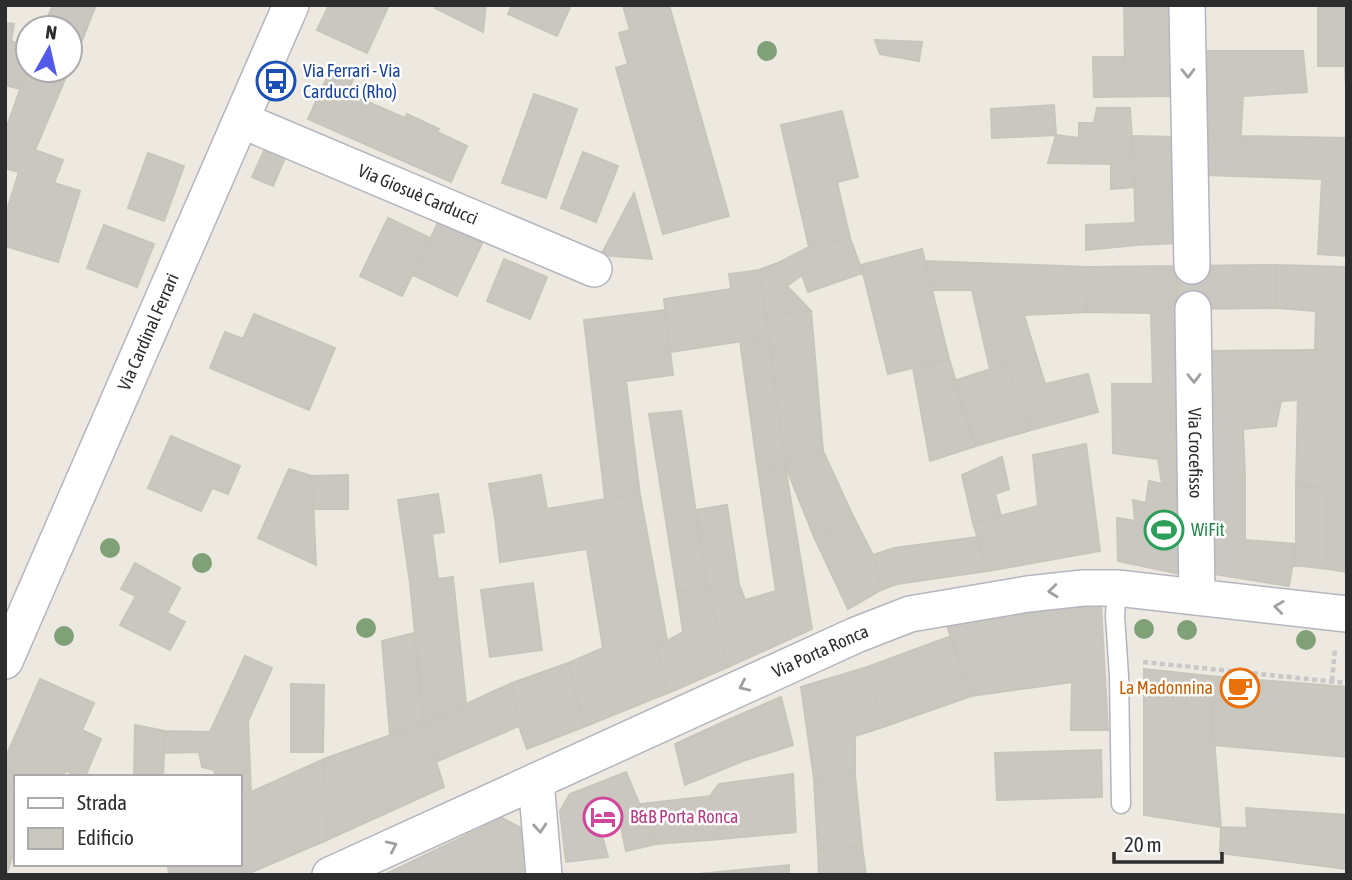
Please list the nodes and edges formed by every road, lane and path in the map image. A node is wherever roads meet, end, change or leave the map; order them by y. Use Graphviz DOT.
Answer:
graph roads {
  1 [pos="291,5"];
  2 [pos="1186,5"];
  3 [pos="241,120"];
  4 [pos="1192,266"];
  5 [pos="594,269"];
  6 [pos="1193,309"];
  7 [pos="1117,588"];
  8 [pos="1197,597"];
  9 [pos="1347,614"];
  10 [pos="1118,659"];
  11 [pos="5,661"];
  12 [pos="1347,683"];
  13 [pos="536,781"];
  14 [pos="1121,804"];
  15 [pos="330,875"];
  16 [pos="544,875"];
  1 -- 3 [label="street, Via Cardinal Ferrari"];
  2 -- 4 [label="street, one-way"];
  3 -- 5 [label="street, Via Giosuè Carducci"];
  3 -- 11 [label="street, Via Cardinal Ferrari"];
  6 -- 8 [label="street, Via Crocefisso, one-way"];
  7 -- 8 [label="street, Via Porta Ronca"];
  7 -- 10 [label="lane"];
  7 -- 13 [label="street, Via Porta Ronca, one-way"];
  9 -- 8 [label="street, Via Porta Ronca, one-way"];
  10 -- 12 [label="path"];
  10 -- 14 [label="lane"];
  15 -- 13 [label="street, Via Porta Ronca, one-way"];
  13 -- 16 [label="street, one-way"];
}
